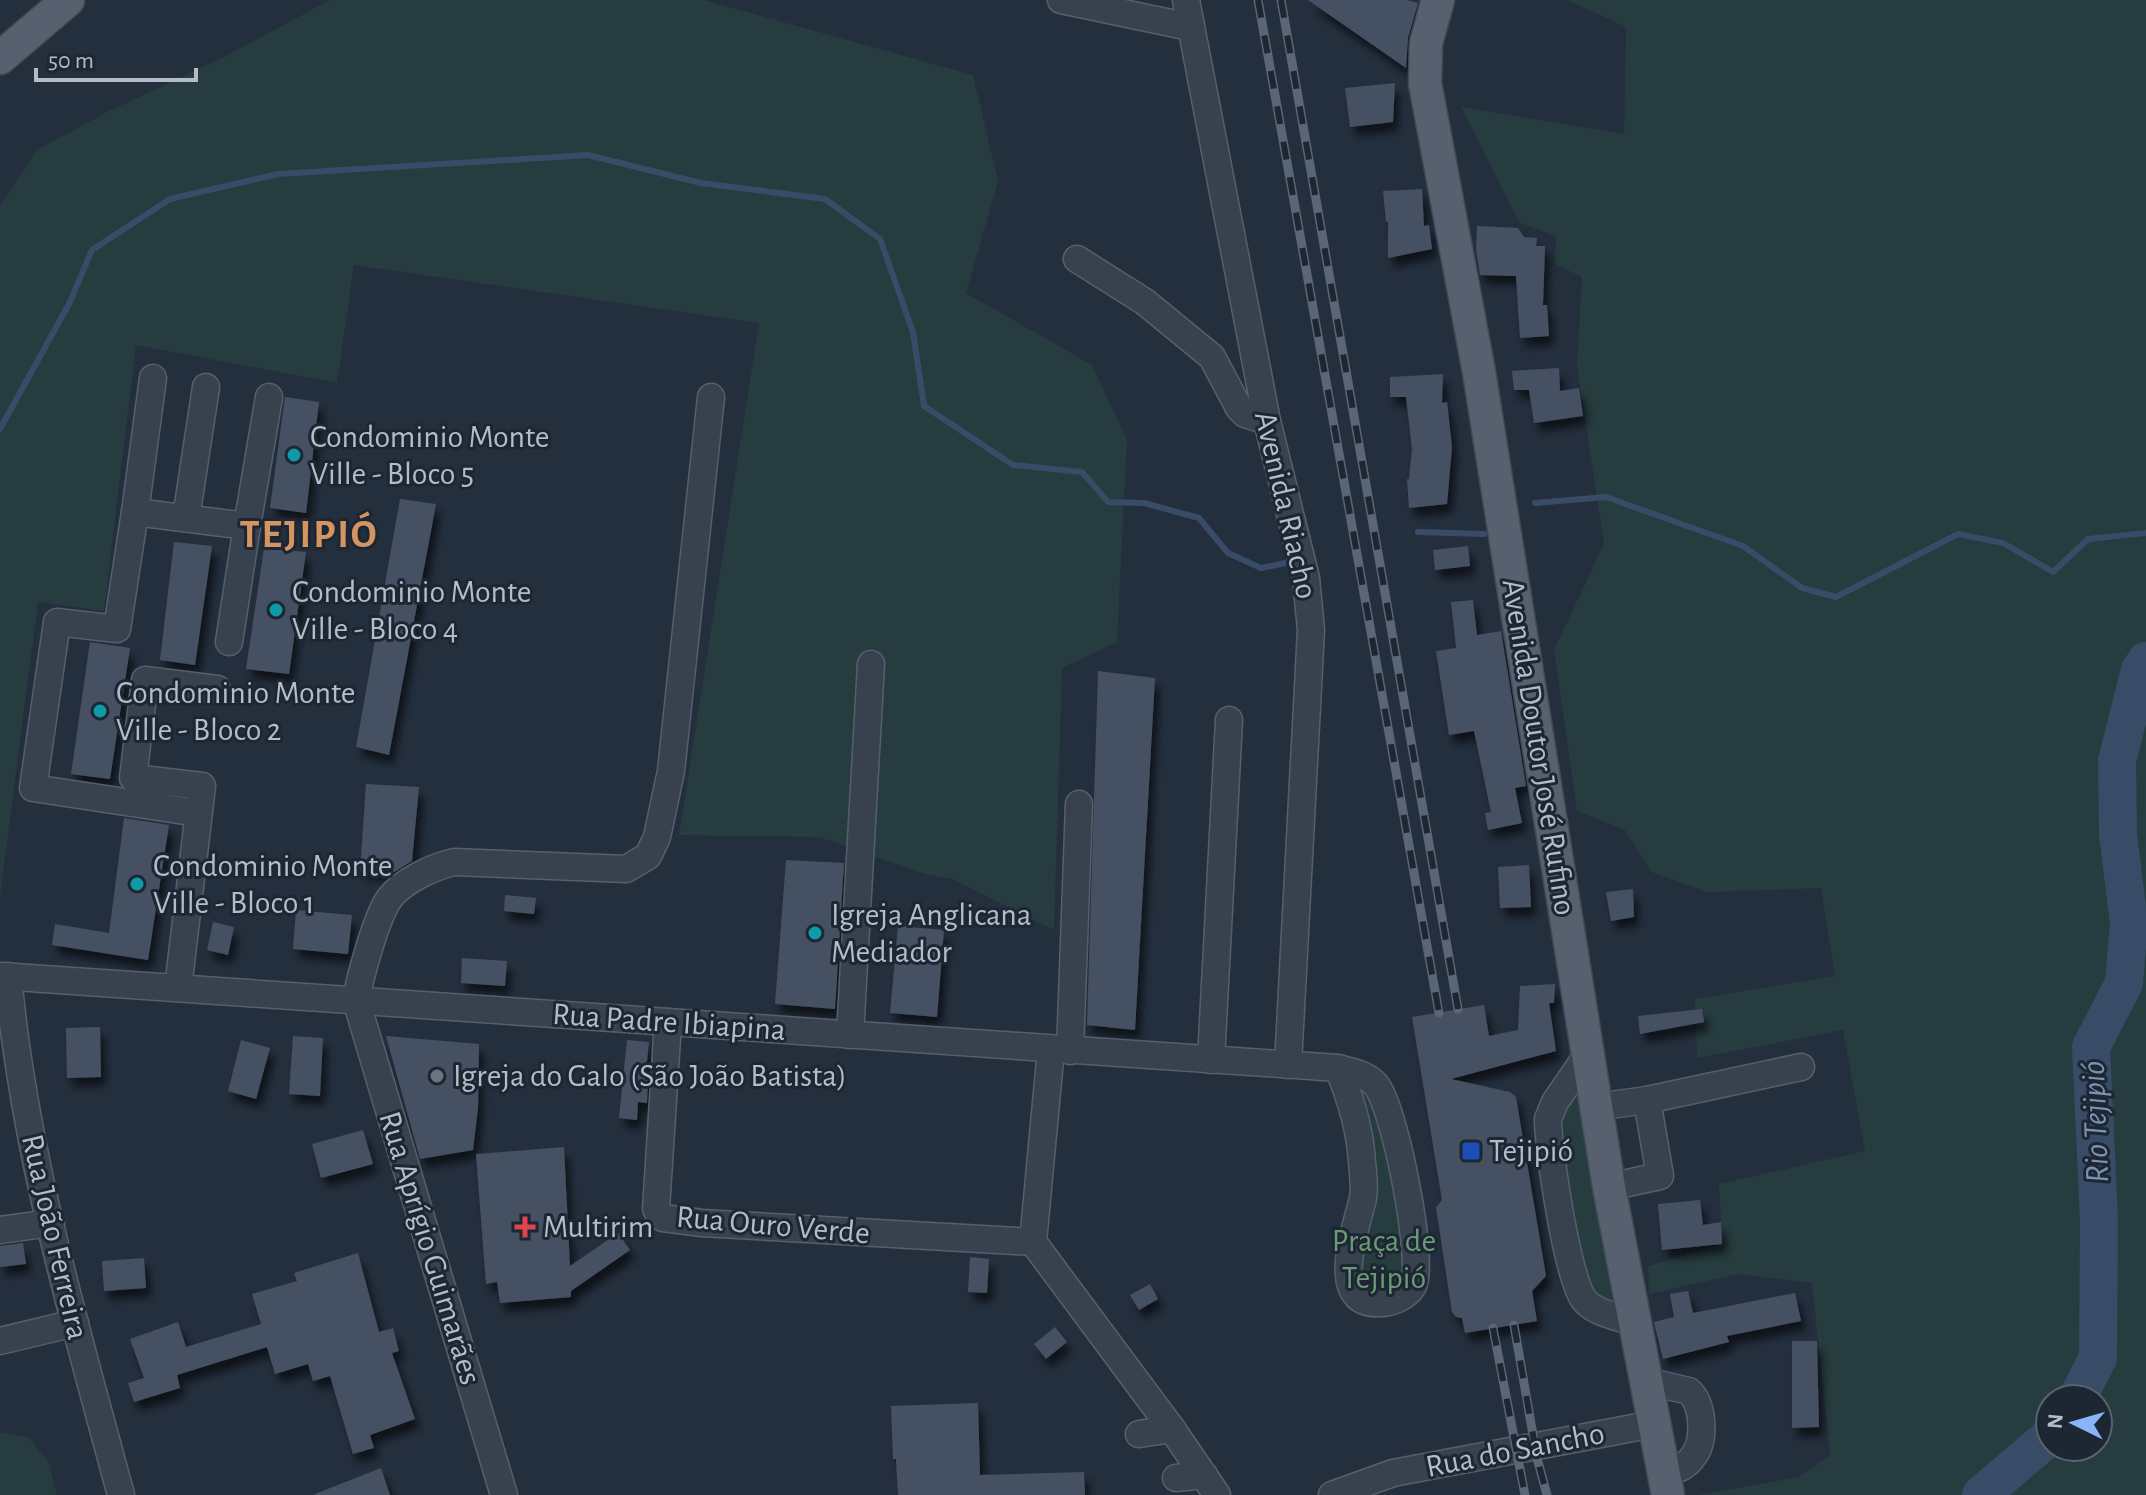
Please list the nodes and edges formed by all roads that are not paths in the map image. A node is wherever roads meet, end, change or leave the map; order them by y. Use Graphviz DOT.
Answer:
graph roads {
  1 [pos="68,0"];
  2 [pos="1061,0"];
  3 [pos="1186,0"];
  4 [pos="1438,0"];
  5 [pos="1190,27"];
  6 [pos="2,54"];
  7 [pos="1077,259"];
  8 [pos="153,378"];
  9 [pos="206,387"];
  10 [pos="269,397"];
  11 [pos="711,397"];
  12 [pos="1267,421"];
  13 [pos="135,512"];
  14 [pos="186,518"];
  15 [pos="247,526"];
  16 [pos="229,642"];
  17 [pos="871,664"];
  18 [pos="217,689"];
  19 [pos="1229,720"];
  20 [pos="1079,804"];
  21 [pos="198,813"];
  22 [pos="4,976"];
  23 [pos="178,988"];
  24 [pos="356,1000"];
  25 [pos="668,1022"];
  26 [pos="850,1035"];
  27 [pos="1061,1050"];
  28 [pos="1588,1054"];
  29 [pos="1211,1060"];
  30 [pos="1288,1065"];
  31 [pos="1801,1067"];
  32 [pos="1338,1068"];
  33 [pos="1647,1100"];
  34 [pos="1596,1107"];
  35 [pos="1609,1187"];
  36 [pos="51,1223"];
  37 [pos="0,1230"];
  38 [pos="1033,1242"];
  39 [pos="75,1323"];
  40 [pos="1636,1323"];
  41 [pos="0,1341"];
  42 [pos="1646,1381"];
  43 [pos="1654,1424"];
  44 [pos="1172,1429"];
  45 [pos="1139,1434"];
  46 [pos="1176,1478"];
  47 [pos="1666,1484"];
  48 [pos="1210,1485"];
  49 [pos="121,1495"];
  50 [pos="504,1495"];
  51 [pos="1332,1495"];
  1 -- 6 [label="main road"];
  2 -- 5 [label="street"];
  3 -- 5 [label="street, Avenida Riacho"];
  4 -- 28 [label="main road, Avenida Doutor José Rufino"];
  5 -- 12 [label="street, Avenida Riacho"];
  7 -- 12 [label="street"];
  8 -- 13 [label="street"];
  9 -- 14 [label="street"];
  10 -- 15 [label="street"];
  11 -- 24 [label="street"];
  12 -- 30 [label="street, Avenida Riacho"];
  13 -- 14 [label="street"];
  13 -- 21 [label="street"];
  14 -- 15 [label="street"];
  15 -- 16 [label="street"];
  17 -- 26 [label="street"];
  18 -- 21 [label="street"];
  19 -- 29 [label="street"];
  20 -- 27 [label="street"];
  21 -- 23 [label="street"];
  22 -- 23 [label="street, Rua Padre Ibiapina"];
  22 -- 36 [label="street, Rua João Ferreira"];
  23 -- 24 [label="street, Rua Padre Ibiapina"];
  24 -- 25 [label="street, Rua Padre Ibiapina"];
  24 -- 50 [label="street, Rua Aprígio Guimarães"];
  25 -- 26 [label="street, Rua Padre Ibiapina"];
  25 -- 38 [label="street, Rua Ouro Verde"];
  26 -- 27 [label="street, Rua Padre Ibiapina"];
  27 -- 29 [label="street, Rua Padre Ibiapina"];
  27 -- 38 [label="street"];
  28 -- 34 [label="main road, Avenida Doutor José Rufino"];
  28 -- 40 [label="street"];
  29 -- 30 [label="street, Rua Padre Ibiapina"];
  30 -- 32 [label="street, Rua Padre Ibiapina"];
  31 -- 33 [label="street"];
  32 -- 32 [label="street, Rua Padre Ibiapina"];
  33 -- 34 [label="street"];
  33 -- 35 [label="street"];
  34 -- 35 [label="main road, Avenida Doutor José Rufino"];
  35 -- 40 [label="main road, Avenida Doutor José Rufino"];
  36 -- 37 [label="street"];
  36 -- 39 [label="street, Rua João Ferreira"];
  38 -- 44 [label="street"];
  39 -- 41 [label="street"];
  39 -- 49 [label="street, Rua João Ferreira"];
  40 -- 42 [label="main road, Avenida Doutor José Rufino"];
  42 -- 43 [label="main road, Avenida Doutor José Rufino"];
  42 -- 47 [label="street"];
  43 -- 47 [label="main road, Avenida Doutor José Rufino"];
  43 -- 51 [label="street, Rua do Sancho"];
  44 -- 45 [label="street"];
  44 -- 48 [label="street"];
  46 -- 48 [label="street"];
}
